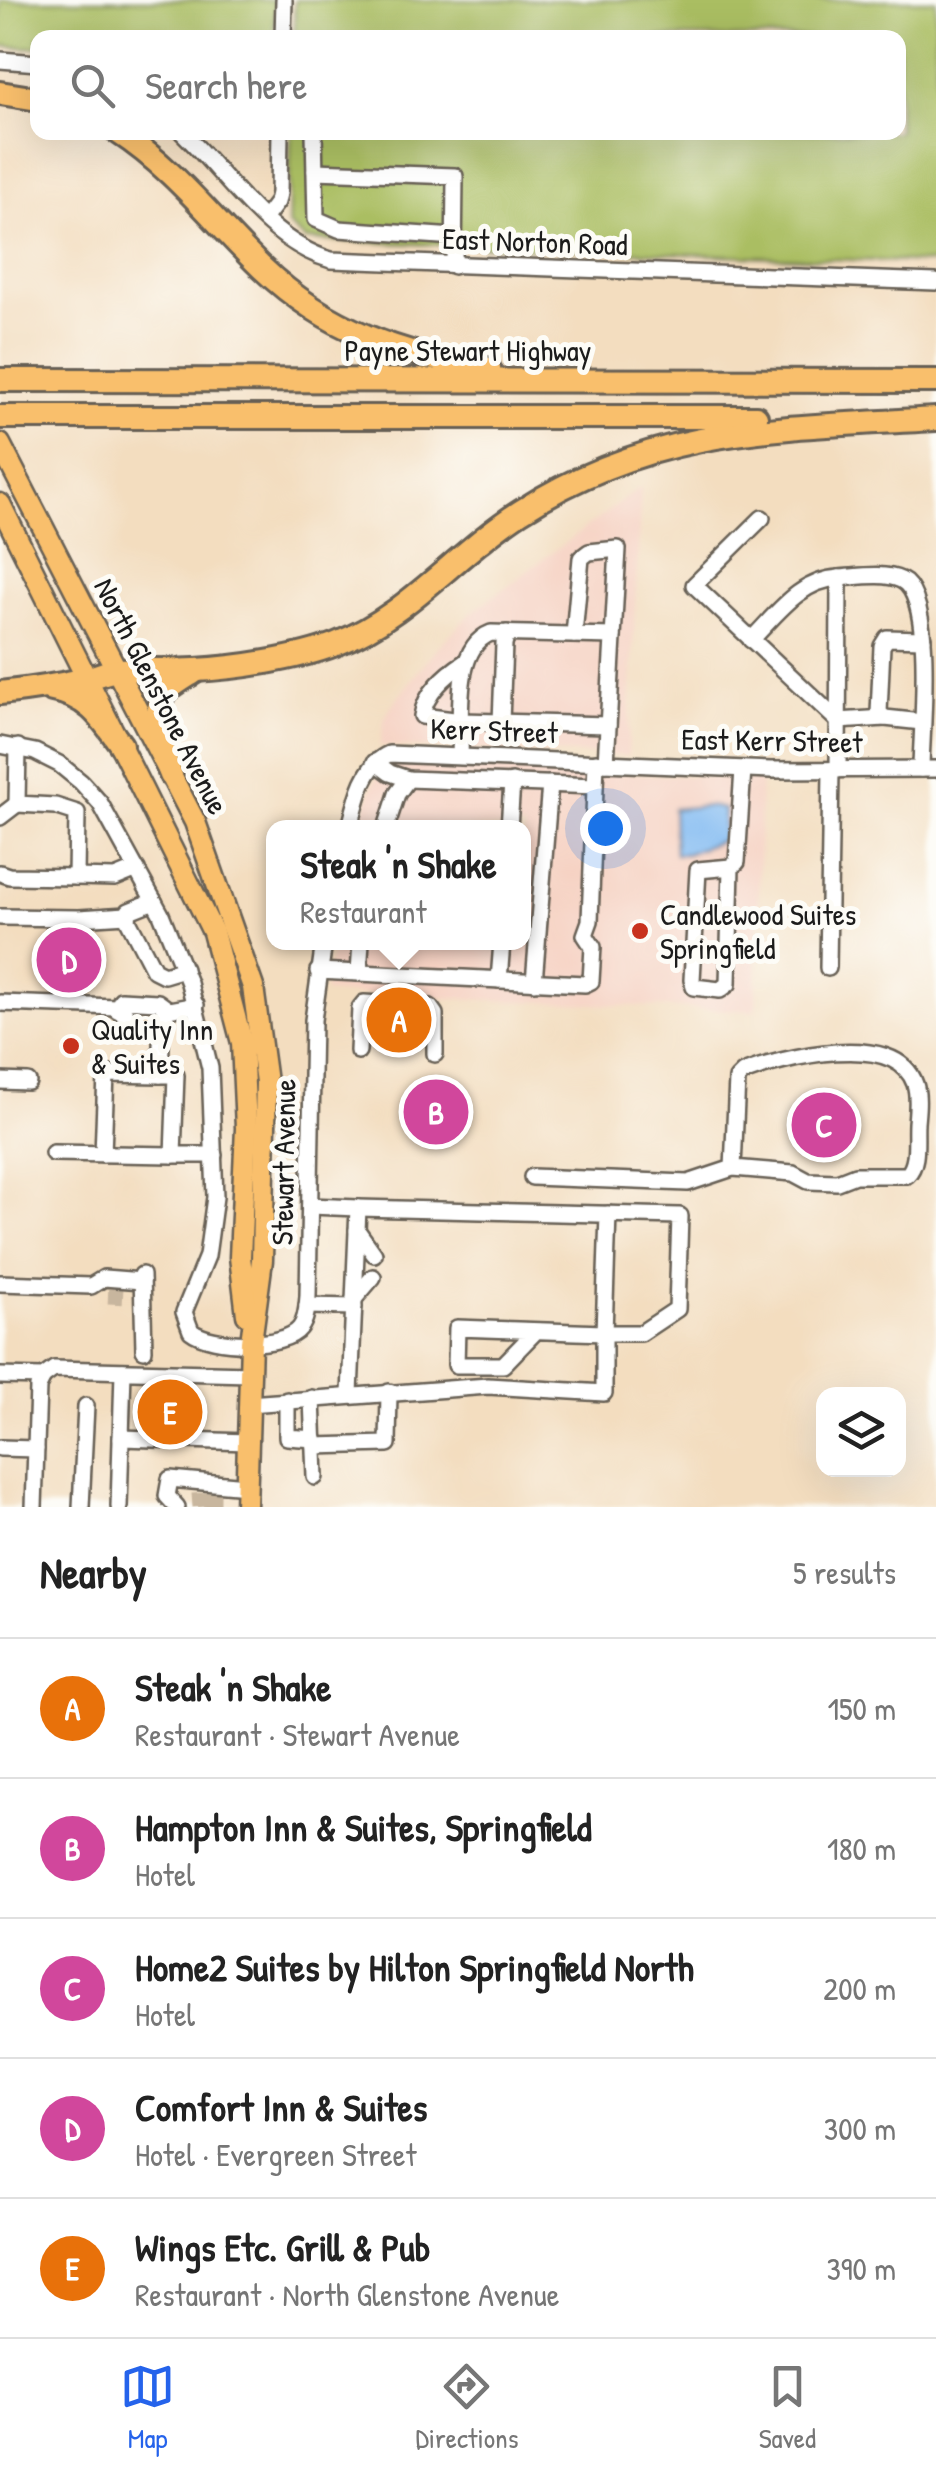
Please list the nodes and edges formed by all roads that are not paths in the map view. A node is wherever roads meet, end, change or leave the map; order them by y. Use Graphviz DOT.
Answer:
graph roads {
  1 [pos="284,0"];
  2 [pos="283,30"];
  3 [pos="0,60"];
  4 [pos="30,62"];
  5 [pos="0,93"];
  6 [pos="30,98"];
  7 [pos="128,140"];
  8 [pos="190,140"];
  9 [pos="280,140"];
  10 [pos="314,140"];
  11 [pos="315,171"];
  12 [pos="265,218"];
  13 [pos="368,232"];
  14 [pos="455,237"];
  15 [pos="366,263"];
  16 [pos="454,266"];
  17 [pos="936,282"];
  18 [pos="0,380"];
  19 [pos="667,380"];
  20 [pos="936,381"];
  21 [pos="0,417"];
  22 [pos="936,418"];
  23 [pos="2,448"];
  24 [pos="0,504"];
  25 [pos="762,518"];
  26 [pos="839,578"];
  27 [pos="507,633"];
  28 [pos="574,635"];
  29 [pos="613,636"];
  30 [pos="923,639"];
  31 [pos="750,640"];
  32 [pos="464,663"];
  33 [pos="114,670"];
  34 [pos="197,670"];
  35 [pos="88,679"];
  36 [pos="34,690"];
  37 [pos="0,693"];
  38 [pos="885,718"];
  39 [pos="462,720"];
  40 [pos="838,721"];
  41 [pos="501,722"];
  42 [pos="922,722"];
  43 [pos="608,724"];
  44 [pos="0,745"];
  45 [pos="122,745"];
  46 [pos="18,748"];
  47 [pos="460,756"];
  48 [pos="378,760"];
  49 [pos="601,762"];
  50 [pos="743,769"];
  51 [pos="928,769"];
  52 [pos="834,770"];
  53 [pos="170,775"];
  54 [pos="0,777"];
  55 [pos="18,777"];
  56 [pos="408,779"];
  57 [pos="512,782"];
  58 [pos="550,784"];
  59 [pos="595,786"];
  60 [pos="17,804"];
  61 [pos="108,816"];
  62 [pos="0,817"];
  63 [pos="353,820"];
  64 [pos="389,820"];
  65 [pos="510,820"];
  66 [pos="78,827"];
  67 [pos="731,867"];
  68 [pos="136,869"];
  69 [pos="0,873"];
  70 [pos="76,877"];
  71 [pos="154,901"];
  72 [pos="127,915"];
  73 [pos="0,917"];
  74 [pos="322,950"];
  75 [pos="360,950"];
  76 [pos="502,950"];
  77 [pos="828,968"];
  78 [pos="184,969"];
  79 [pos="318,971"];
  80 [pos="359,973"];
  81 [pos="500,980"];
  82 [pos="534,982"];
  83 [pos="0,1003"];
  84 [pos="196,1006"];
  85 [pos="159,1014"];
  86 [pos="358,1051"];
  87 [pos="434,1054"];
  88 [pos="160,1075"];
  89 [pos="0,1081"];
  90 [pos="28,1082"];
  91 [pos="54,1153"];
  92 [pos="103,1154"];
  93 [pos="173,1155"];
  94 [pos="214,1155"];
  95 [pos="734,1168"];
  96 [pos="532,1177"];
  97 [pos="310,1206"];
  98 [pos="358,1208"];
  99 [pos="608,1214"];
  100 [pos="357,1230"];
  101 [pos="374,1254"];
  102 [pos="373,1277"];
  103 [pos="0,1283"];
  104 [pos="91,1286"];
  105 [pos="108,1296"];
  106 [pos="354,1303"];
  107 [pos="307,1306"];
  108 [pos="536,1331"];
  109 [pos="604,1333"];
  110 [pos="250,1342"];
  111 [pos="144,1350"];
  112 [pos="123,1371"];
  113 [pos="250,1374"];
  114 [pos="0,1376"];
  115 [pos="43,1377"];
  116 [pos="388,1392"];
  117 [pos="350,1394"];
  118 [pos="312,1398"];
  119 [pos="287,1400"];
  120 [pos="249,1404"];
  121 [pos="86,1406"];
  122 [pos="121,1438"];
  123 [pos="248,1442"];
  124 [pos="314,1443"];
  125 [pos="0,1448"];
  126 [pos="36,1448"];
  127 [pos="315,1477"];
  128 [pos="246,1496"];
  129 [pos="34,1507"];
  130 [pos="81,1507"];
  131 [pos="120,1507"];
  132 [pos="177,1507"];
  1 -- 2 [label="street"];
  3 -- 4 [label="street"];
  5 -- 6 [label="highway"];
  7 -- 19 [label="highway"];
  8 -- 12 [label="street, East Norton Road"];
  9 -- 12 [label="street"];
  10 -- 11 [label="street"];
  11 -- 13 [label="street"];
  11 -- 14 [label="street"];
  12 -- 15 [label="street, East Norton Road"];
  13 -- 14 [label="street"];
  13 -- 15 [label="street"];
  14 -- 16 [label="street"];
  15 -- 16 [label="street, East Norton Road"];
  16 -- 17 [label="street, East Norton Road"];
  18 -- 19 [label="highway, Payne Stewart Highway"];
  19 -- 20 [label="highway, Payne Stewart Highway"];
  21 -- 22 [label="highway"];
  22 -- 34 [label="highway"];
  23 -- 33 [label="main road, North Glenstone Avenue"];
  24 -- 35 [label="main road, North Glenstone Avenue"];
  25 -- 31 [label="street"];
  26 -- 30 [label="street"];
  26 -- 31 [label="street"];
  26 -- 40 [label="street"];
  27 -- 28 [label="street"];
  27 -- 32 [label="street"];
  27 -- 41 [label="street"];
  28 -- 29 [label="street"];
  28 -- 29 [label="street"];
  29 -- 43 [label="street"];
  30 -- 38 [label="street"];
  30 -- 42 [label="street"];
  31 -- 40 [label="street"];
  32 -- 39 [label="street"];
  32 -- 39 [label="street"];
  33 -- 34 [label="highway"];
  33 -- 35 [label="highway"];
  33 -- 53 [label="main road, North Glenstone Avenue"];
  34 -- 53 [label="highway"];
  35 -- 36 [label="highway"];
  35 -- 45 [label="main road, North Glenstone Avenue"];
  36 -- 37 [label="highway"];
  36 -- 45 [label="highway"];
  38 -- 40 [label="street"];
  38 -- 42 [label="street"];
  39 -- 41 [label="street"];
  39 -- 47 [label="street"];
  40 -- 52 [label="street"];
  41 -- 43 [label="street"];
  42 -- 51 [label="street"];
  43 -- 49 [label="street"];
  44 -- 46 [label="street"];
  45 -- 110 [label="main road, North Glenstone Avenue"];
  46 -- 55 [label="street"];
  46 -- 61 [label="street"];
  47 -- 48 [label="street, Kerr Street"];
  47 -- 49 [label="street, Kerr Street"];
  48 -- 56 [label="street"];
  48 -- 63 [label="street"];
  49 -- 50 [label="street, East Kerr Street"];
  49 -- 59 [label="street"];
  50 -- 52 [label="street, East Kerr Street"];
  50 -- 67 [label="street"];
  51 -- 52 [label="street, East Kerr Street"];
  52 -- 77 [label="street"];
  53 -- 110 [label="main road, North Glenstone Avenue"];
  54 -- 55 [label="street"];
  55 -- 60 [label="street"];
  56 -- 57 [label="street"];
  56 -- 64 [label="street"];
  57 -- 58 [label="street"];
  57 -- 65 [label="street"];
  58 -- 59 [label="street"];
  58 -- 82 [label="street"];
  59 -- 82 [label="street"];
  60 -- 62 [label="street"];
  60 -- 66 [label="street"];
  61 -- 66 [label="street"];
  61 -- 68 [label="street"];
  66 -- 70 [label="street"];
  67 -- 67 [label="street"];
  68 -- 70 [label="street"];
  68 -- 71 [label="street"];
  69 -- 70 [label="street"];
  71 -- 72 [label="street"];
  71 -- 78 [label="street"];
  72 -- 73 [label="street"];
  72 -- 78 [label="street"];
  74 -- 79 [label="street, Stewart Avenue"];
  75 -- 80 [label="street"];
  76 -- 81 [label="street"];
  78 -- 84 [label="street"];
  79 -- 80 [label="street"];
  79 -- 97 [label="street, Stewart Avenue"];
  80 -- 81 [label="street"];
  81 -- 82 [label="street"];
  83 -- 85 [label="street"];
  84 -- 85 [label="street"];
  84 -- 94 [label="street"];
  85 -- 88 [label="street"];
  86 -- 87 [label="street"];
  88 -- 92 [label="street"];
  88 -- 93 [label="street"];
  89 -- 90 [label="street"];
  91 -- 92 [label="street"];
  92 -- 93 [label="street"];
  93 -- 94 [label="street"];
  94 -- 110 [label="street"];
  95 -- 95 [label="street"];
  95 -- 96 [label="street"];
  97 -- 98 [label="street"];
  97 -- 107 [label="street, Stewart Avenue"];
  98 -- 99 [label="street"];
  98 -- 100 [label="street"];
  99 -- 109 [label="street"];
  99 -- 109 [label="street"];
  100 -- 101 [label="street"];
  100 -- 106 [label="street"];
  102 -- 106 [label="street"];
  103 -- 104 [label="street"];
  104 -- 105 [label="street"];
  104 -- 111 [label="street"];
  106 -- 107 [label="street"];
  106 -- 117 [label="street"];
  107 -- 110 [label="street"];
  108 -- 108 [label="street"];
  108 -- 109 [label="street"];
  109 -- 116 [label="street"];
  110 -- 113 [label="main road, North Glenstone Avenue"];
  112 -- 113 [label="street"];
  112 -- 115 [label="street"];
  112 -- 122 [label="street"];
  113 -- 120 [label="main road, North Glenstone Avenue"];
  114 -- 115 [label="street"];
  115 -- 126 [label="street"];
  116 -- 117 [label="street"];
  116 -- 124 [label="street"];
  117 -- 118 [label="street"];
  118 -- 119 [label="street"];
  118 -- 124 [label="street"];
  119 -- 120 [label="street"];
  119 -- 124 [label="street"];
  120 -- 123 [label="main road, North Glenstone Avenue"];
  121 -- 130 [label="street"];
  122 -- 123 [label="street"];
  122 -- 131 [label="street"];
  123 -- 128 [label="main road, North Glenstone Avenue"];
  124 -- 127 [label="street"];
  125 -- 126 [label="street"];
  126 -- 129 [label="street"];
  128 -- 132 [label="street"];
}
